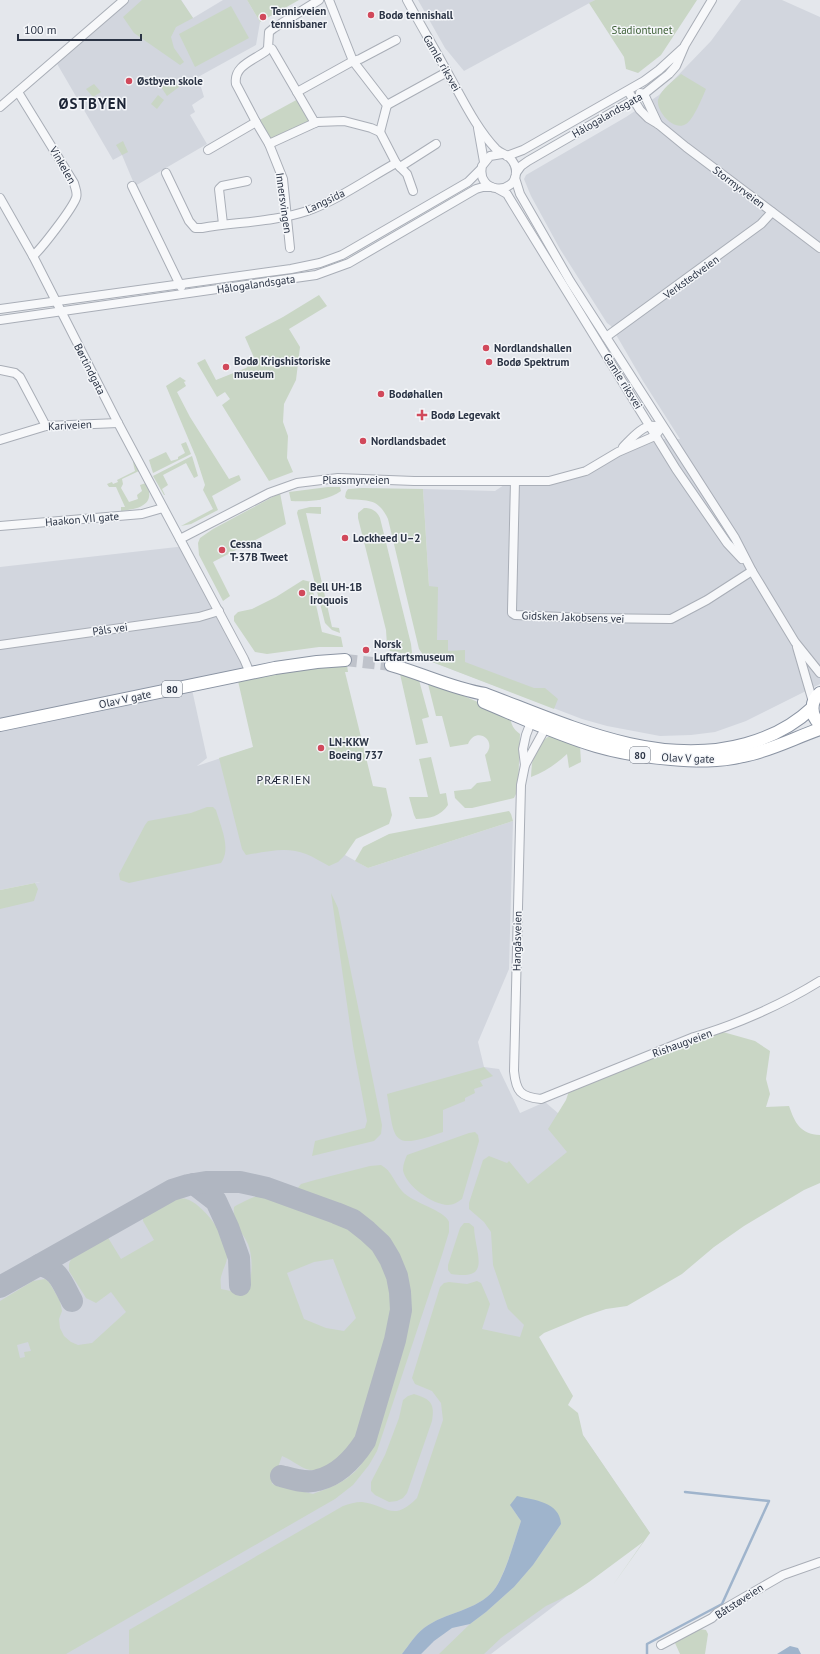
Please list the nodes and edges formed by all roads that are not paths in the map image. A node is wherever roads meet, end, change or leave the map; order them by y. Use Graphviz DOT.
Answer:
graph roads {
  1 [pos="124,0"];
  2 [pos="319,0"];
  3 [pos="329,0"];
  4 [pos="406,0"];
  5 [pos="712,0"];
  6 [pos="396,40"];
  7 [pos="686,45"];
  8 [pos="272,50"];
  9 [pos="353,61"];
  10 [pos="447,72"];
  11 [pos="628,91"];
  12 [pos="18,92"];
  13 [pos="297,92"];
  14 [pos="644,94"];
  15 [pos="633,101"];
  16 [pos="387,105"];
  17 [pos="0,107"];
  18 [pos="256,122"];
  19 [pos="315,122"];
  20 [pos="658,124"];
  21 [pos="478,126"];
  22 [pos="380,132"];
  23 [pos="269,144"];
  24 [pos="436,144"];
  25 [pos="208,150"];
  26 [pos="505,155"];
  27 [pos="398,165"];
  28 [pos="482,166"];
  29 [pos="166,173"];
  30 [pos="515,175"];
  31 [pos="247,181"];
  32 [pos="132,186"];
  33 [pos="494,188"];
  34 [pos="413,191"];
  35 [pos="0,198"];
  36 [pos="772,212"];
  37 [pos="286,216"];
  38 [pos="223,224"];
  39 [pos="290,248"];
  40 [pos="820,248"];
  41 [pos="33,256"];
  42 [pos="180,284"];
  43 [pos="185,294"];
  44 [pos="56,301"];
  45 [pos="0,309"];
  46 [pos="61,311"];
  47 [pos="0,320"];
  48 [pos="606,337"];
  49 [pos="0,370"];
  50 [pos="118,423"];
  51 [pos="650,425"];
  52 [pos="46,426"];
  53 [pos="662,427"];
  54 [pos="656,436"];
  55 [pos="0,440"];
  56 [pos="618,452"];
  57 [pos="515,481"];
  58 [pos="163,508"];
  59 [pos="0,526"];
  60 [pos="180,539"];
  61 [pos="752,571"];
  62 [pos="219,611"];
  63 [pos="795,642"];
  64 [pos="0,645"];
  65 [pos="346,660"];
  66 [pos="392,665"];
  67 [pos="250,673"];
  68 [pos="820,673"];
  69 [pos="468,691"];
  70 [pos="815,701"];
  71 [pos="544,721"];
  72 [pos="531,722"];
  73 [pos="820,724"];
  74 [pos="0,725"];
  75 [pos="820,729"];
  76 [pos="524,765"];
  77 [pos="820,981"];
  78 [pos="541,1099"];
  79 [pos="820,1562"];
  80 [pos="661,1644"];
  1 -- 12 [label="street"];
  2 -- 18 [label="street, Innersvingen"];
  3 -- 9 [label="street"];
  4 -- 10 [label="street, Gamle riksvei"];
  5 -- 7 [label="street, Hålogalandsgata"];
  6 -- 9 [label="street"];
  7 -- 11 [label="street, Hålogalandsgata"];
  7 -- 14 [label="street, Hålogalandsgata"];
  8 -- 13 [label="street"];
  9 -- 13 [label="street"];
  9 -- 16 [label="street"];
  10 -- 16 [label="street"];
  10 -- 21 [label="street, Gamle riksvei"];
  11 -- 14 [label="street"];
  11 -- 15 [label="street, Stormyrveien"];
  11 -- 26 [label="street, Hålogalandsgata"];
  12 -- 17 [label="street"];
  12 -- 41 [label="street, Vinkelen"];
  13 -- 19 [label="street"];
  14 -- 15 [label="street, Hålogalandsgata"];
  14 -- 20 [label="street, Stormyrveien"];
  15 -- 20 [label="street, Stormyrveien"];
  15 -- 30 [label="street, Hålogalandsgata"];
  16 -- 22 [label="street"];
  18 -- 23 [label="street, Innersvingen"];
  18 -- 25 [label="street"];
  19 -- 22 [label="street"];
  19 -- 23 [label="street"];
  20 -- 36 [label="street, Stormyrveien"];
  21 -- 26 [label="street, Gamle riksvei"];
  21 -- 28 [label="street, Gamle riksvei"];
  22 -- 27 [label="street"];
  23 -- 37 [label="street, Innersvingen"];
  24 -- 27 [label="street, Langsida"];
  26 -- 28 [label="street, Hålogalandsgata"];
  26 -- 30 [label="street"];
  27 -- 34 [label="street"];
  27 -- 37 [label="street, Langsida"];
  28 -- 33 [label="street"];
  28 -- 42 [label="street, Hålogalandsgata"];
  29 -- 38 [label="street, Langsida"];
  30 -- 33 [label="street, Hålogalandsgata"];
  30 -- 48 [label="street, Gamle riksvei"];
  31 -- 38 [label="street"];
  32 -- 42 [label="street"];
  33 -- 43 [label="street, Hålogalandsgata"];
  33 -- 51 [label="street, Gamle riksvei"];
  35 -- 41 [label="street, Børtindgata"];
  36 -- 40 [label="street, Stormyrveien"];
  36 -- 48 [label="street, Verkstedveien"];
  37 -- 38 [label="street, Langsida"];
  37 -- 39 [label="street, Innersvingen"];
  41 -- 44 [label="street, Børtindgata"];
  42 -- 43 [label="street"];
  42 -- 44 [label="street, Hålogalandsgata"];
  43 -- 46 [label="street, Hålogalandsgata"];
  44 -- 45 [label="street, Hålogalandsgata"];
  44 -- 46 [label="street, Børtindgata"];
  46 -- 47 [label="street, Hålogalandsgata"];
  46 -- 50 [label="street, Børtindgata"];
  48 -- 53 [label="street, Gamle riksvei"];
  49 -- 52 [label="street"];
  50 -- 52 [label="street, Kariveien"];
  50 -- 58 [label="street, Børtindgata"];
  51 -- 53 [label="street"];
  51 -- 54 [label="street, Gamle riksvei"];
  51 -- 56 [label="street, Plassmyrveien"];
  52 -- 55 [label="street, Kariveien"];
  53 -- 54 [label="street"];
  53 -- 61 [label="street, Gamle riksvei"];
  54 -- 56 [label="street, Plassmyrveien"];
  54 -- 61 [label="street, Gamle riksvei"];
  56 -- 57 [label="street, Plassmyrveien"];
  57 -- 60 [label="street, Plassmyrveien"];
  57 -- 61 [label="street, Gidsken Jakobsens vei"];
  58 -- 59 [label="street, Haakon VII gate"];
  58 -- 60 [label="street, Børtindgata"];
  60 -- 62 [label="street"];
  61 -- 63 [label="street, Gamle riksvei"];
  62 -- 64 [label="street, Påls vei"];
  62 -- 67 [label="street"];
  63 -- 68 [label="street, Gamle riksvei"];
  63 -- 70 [label="street, Gamle riksvei"];
  65 -- 67 [label="highway, Olav V gate / 80"];
  66 -- 69 [label="highway, Olav V gate / 80"];
  67 -- 74 [label="highway, Olav V gate / 80"];
  69 -- 71 [label="highway, Olav V gate / 80"];
  69 -- 72 [label="highway, Olav V gate / 80"];
  70 -- 71 [label="highway, Olav V gate / 80"];
  70 -- 73 [label="highway"];
  71 -- 72 [label="highway, Olav V gate / 80"];
  71 -- 75 [label="highway, Olav V gate / 80"];
  71 -- 76 [label="street"];
  72 -- 76 [label="street"];
  76 -- 78 [label="street, Hangåsveien"];
  77 -- 78 [label="street, Rishaugveien"];
  79 -- 80 [label="street, Båtstøveien"];
}
